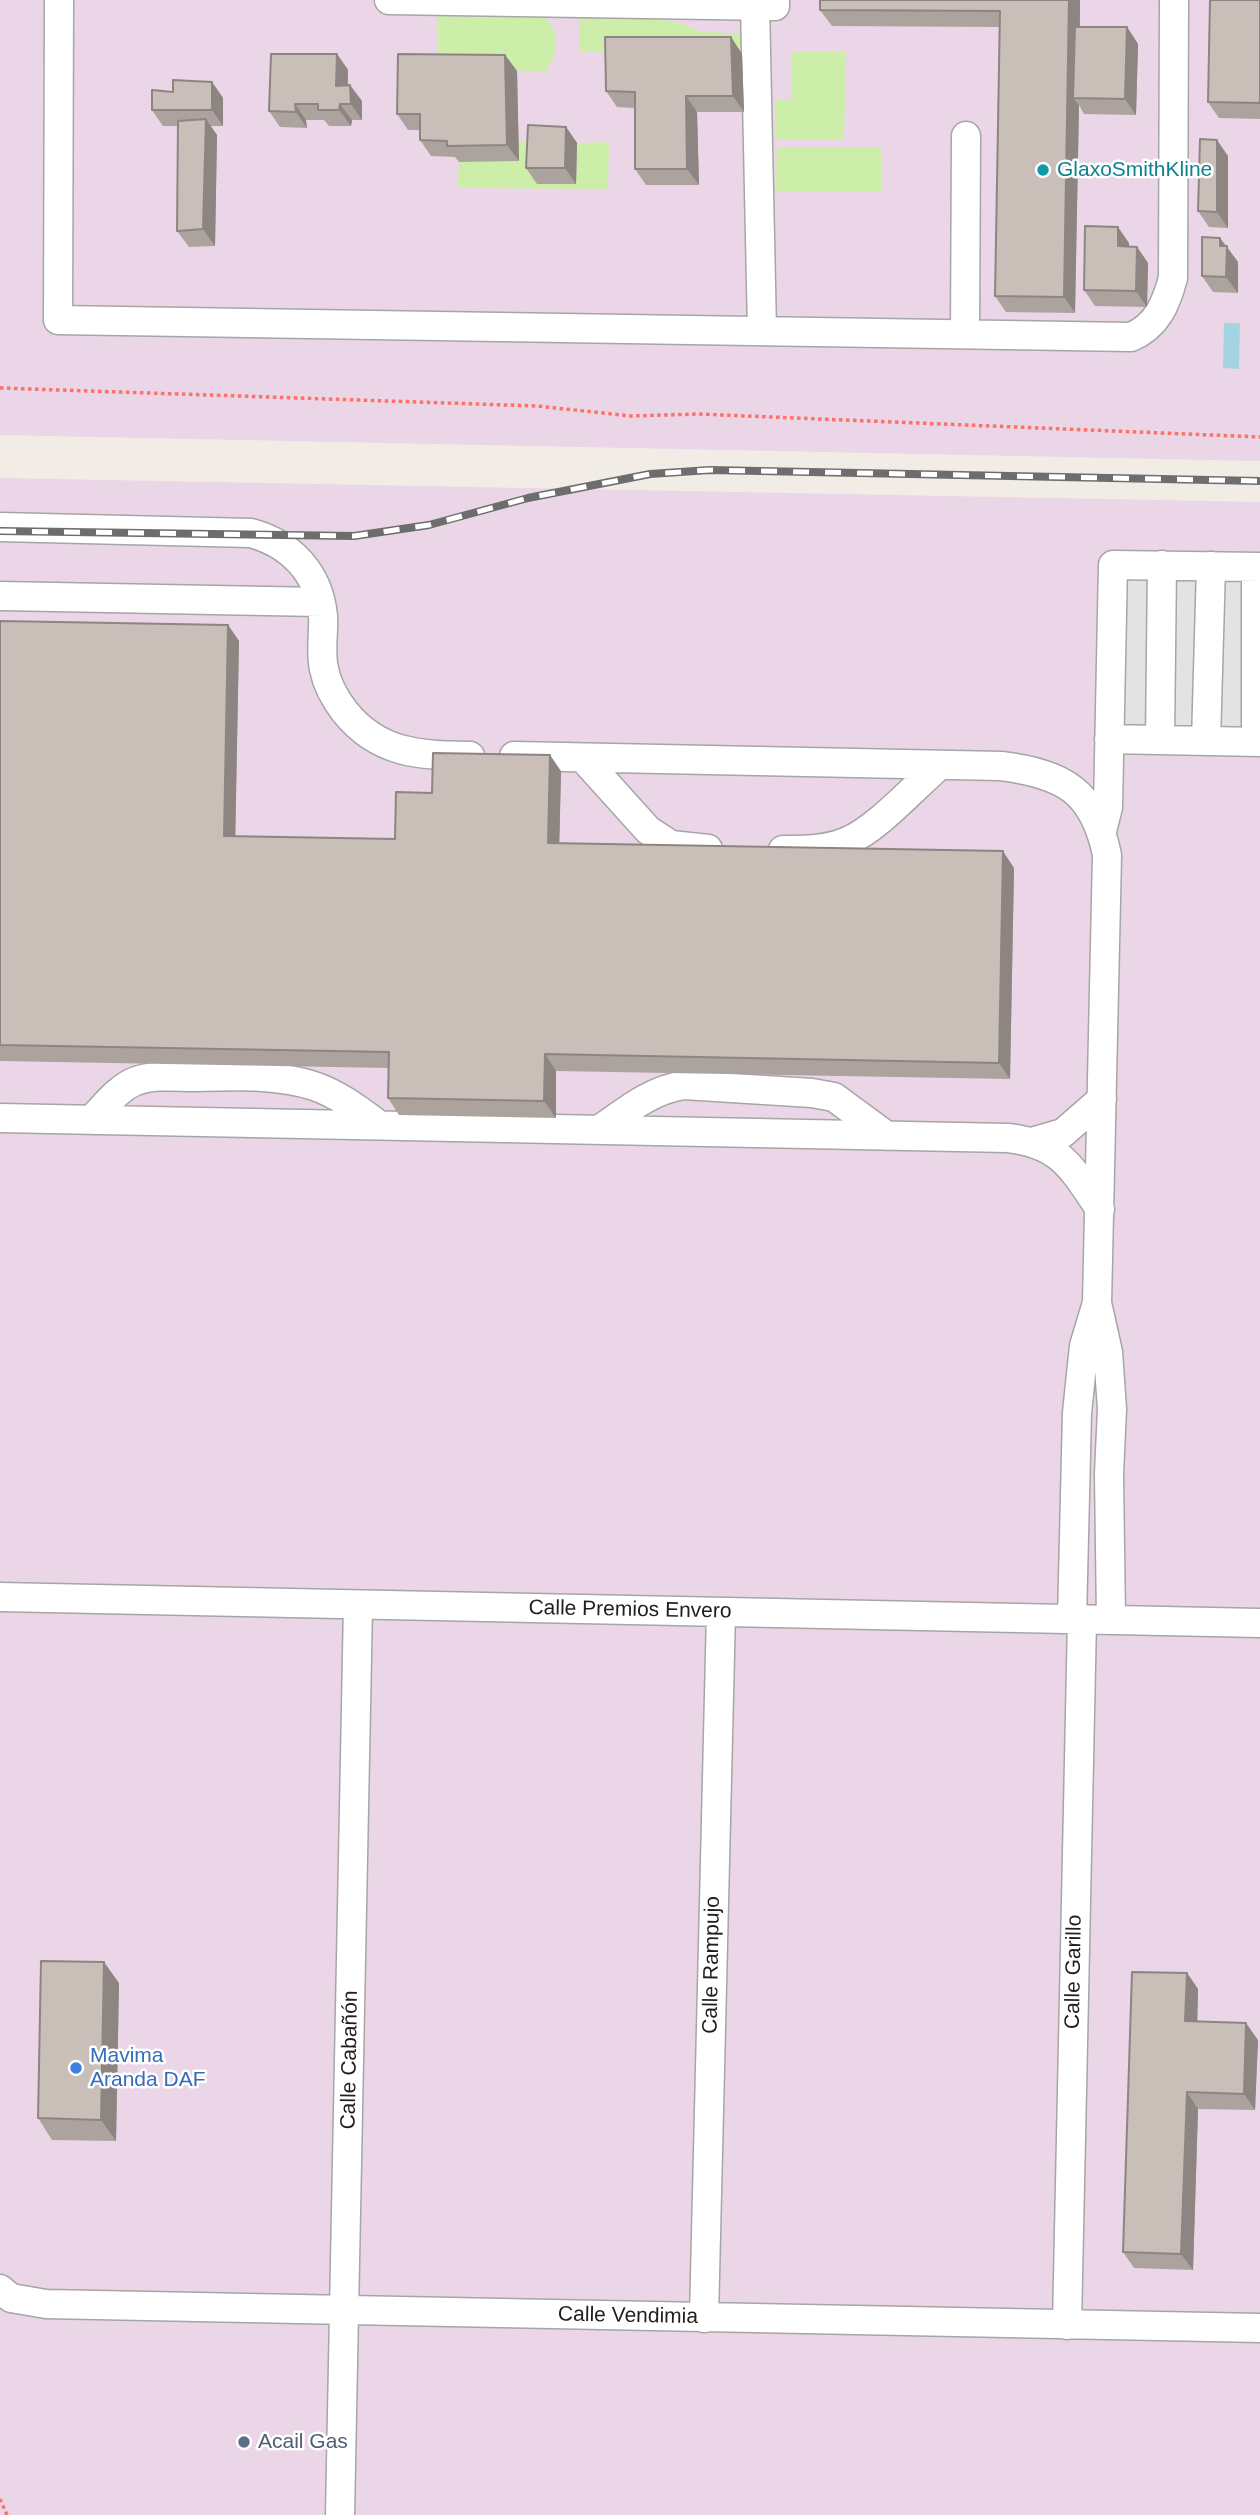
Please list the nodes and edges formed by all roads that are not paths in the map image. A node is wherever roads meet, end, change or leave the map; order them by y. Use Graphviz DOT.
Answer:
graph roads {
  1 [pos="59,0"];
  2 [pos="389,0"];
  3 [pos="1174,0"];
  4 [pos="721,2"];
  5 [pos="765,3"];
  6 [pos="966,136"];
  7 [pos="762,331"];
  8 [pos="965,334"];
  9 [pos="0,527"];
  10 [pos="1161,565"];
  11 [pos="1212,566"];
  12 [pos="1258,567"];
  13 [pos="0,596"];
  14 [pos="320,602"];
  15 [pos="1109,739"];
  16 [pos="1160,740"];
  17 [pos="1206,741"];
  18 [pos="1258,742"];
  19 [pos="583,758"];
  20 [pos="940,765"];
  21 [pos="1102,831"];
  22 [pos="1102,1099"];
  23 [pos="0,1118"];
  24 [pos="92,1120"];
  25 [pos="379,1125"];
  26 [pos="599,1130"];
  27 [pos="887,1136"];
  28 [pos="1032,1142"];
  29 [pos="1100,1209"];
  30 [pos="1097,1303"];
  31 [pos="0,1597"];
  32 [pos="358,1605"];
  33 [pos="721,1612"];
  34 [pos="1077,1619"];
  35 [pos="1111,1620"];
  36 [pos="1260,1623"];
  37 [pos="0,2289"];
  38 [pos="345,2310"];
  39 [pos="704,2318"];
  40 [pos="1067,2325"];
  41 [pos="1260,2328"];
  42 [pos="340,2515"];
  1 -- 7 [label="street"];
  2 -- 4 [label="street"];
  3 -- 8 [label="street"];
  4 -- 5 [label="street"];
  5 -- 7 [label="street"];
  6 -- 8 [label="street"];
  7 -- 8 [label="street"];
  9 -- 14 [label="street"];
  10 -- 11 [label="street"];
  10 -- 15 [label="street"];
  10 -- 16 [label="street"];
  11 -- 12 [label="street"];
  11 -- 17 [label="street"];
  12 -- 18 [label="street"];
  13 -- 14 [label="street"];
  14 -- 19 [label="street"];
  15 -- 16 [label="street"];
  15 -- 21 [label="street"];
  16 -- 17 [label="street"];
  17 -- 18 [label="street"];
  19 -- 20 [label="street"];
  19 -- 20 [label="street"];
  20 -- 21 [label="street"];
  21 -- 22 [label="street"];
  22 -- 28 [label="street"];
  22 -- 29 [label="street"];
  23 -- 24 [label="street"];
  24 -- 25 [label="street"];
  24 -- 25 [label="street"];
  25 -- 26 [label="street"];
  26 -- 27 [label="street"];
  26 -- 27 [label="street"];
  27 -- 28 [label="street"];
  28 -- 29 [label="street"];
  29 -- 30 [label="street"];
  30 -- 34 [label="street, Calle Garillo"];
  30 -- 35 [label="street"];
  31 -- 32 [label="street, Calle Premios Envero"];
  32 -- 33 [label="street, Calle Premios Envero"];
  32 -- 38 [label="street, Calle Cabañón"];
  33 -- 34 [label="street, Calle Premios Envero"];
  33 -- 39 [label="street, Calle Rampujo"];
  34 -- 35 [label="street, Calle Premios Envero"];
  34 -- 40 [label="street, Calle Garillo"];
  35 -- 36 [label="street, Calle Premios Envero"];
  37 -- 38 [label="street, Calle Vendimia"];
  38 -- 39 [label="street, Calle Vendimia"];
  38 -- 42 [label="street, Calle Cabañón"];
  39 -- 40 [label="street, Calle Vendimia"];
  40 -- 41 [label="street, Calle Vendimia"];
}
